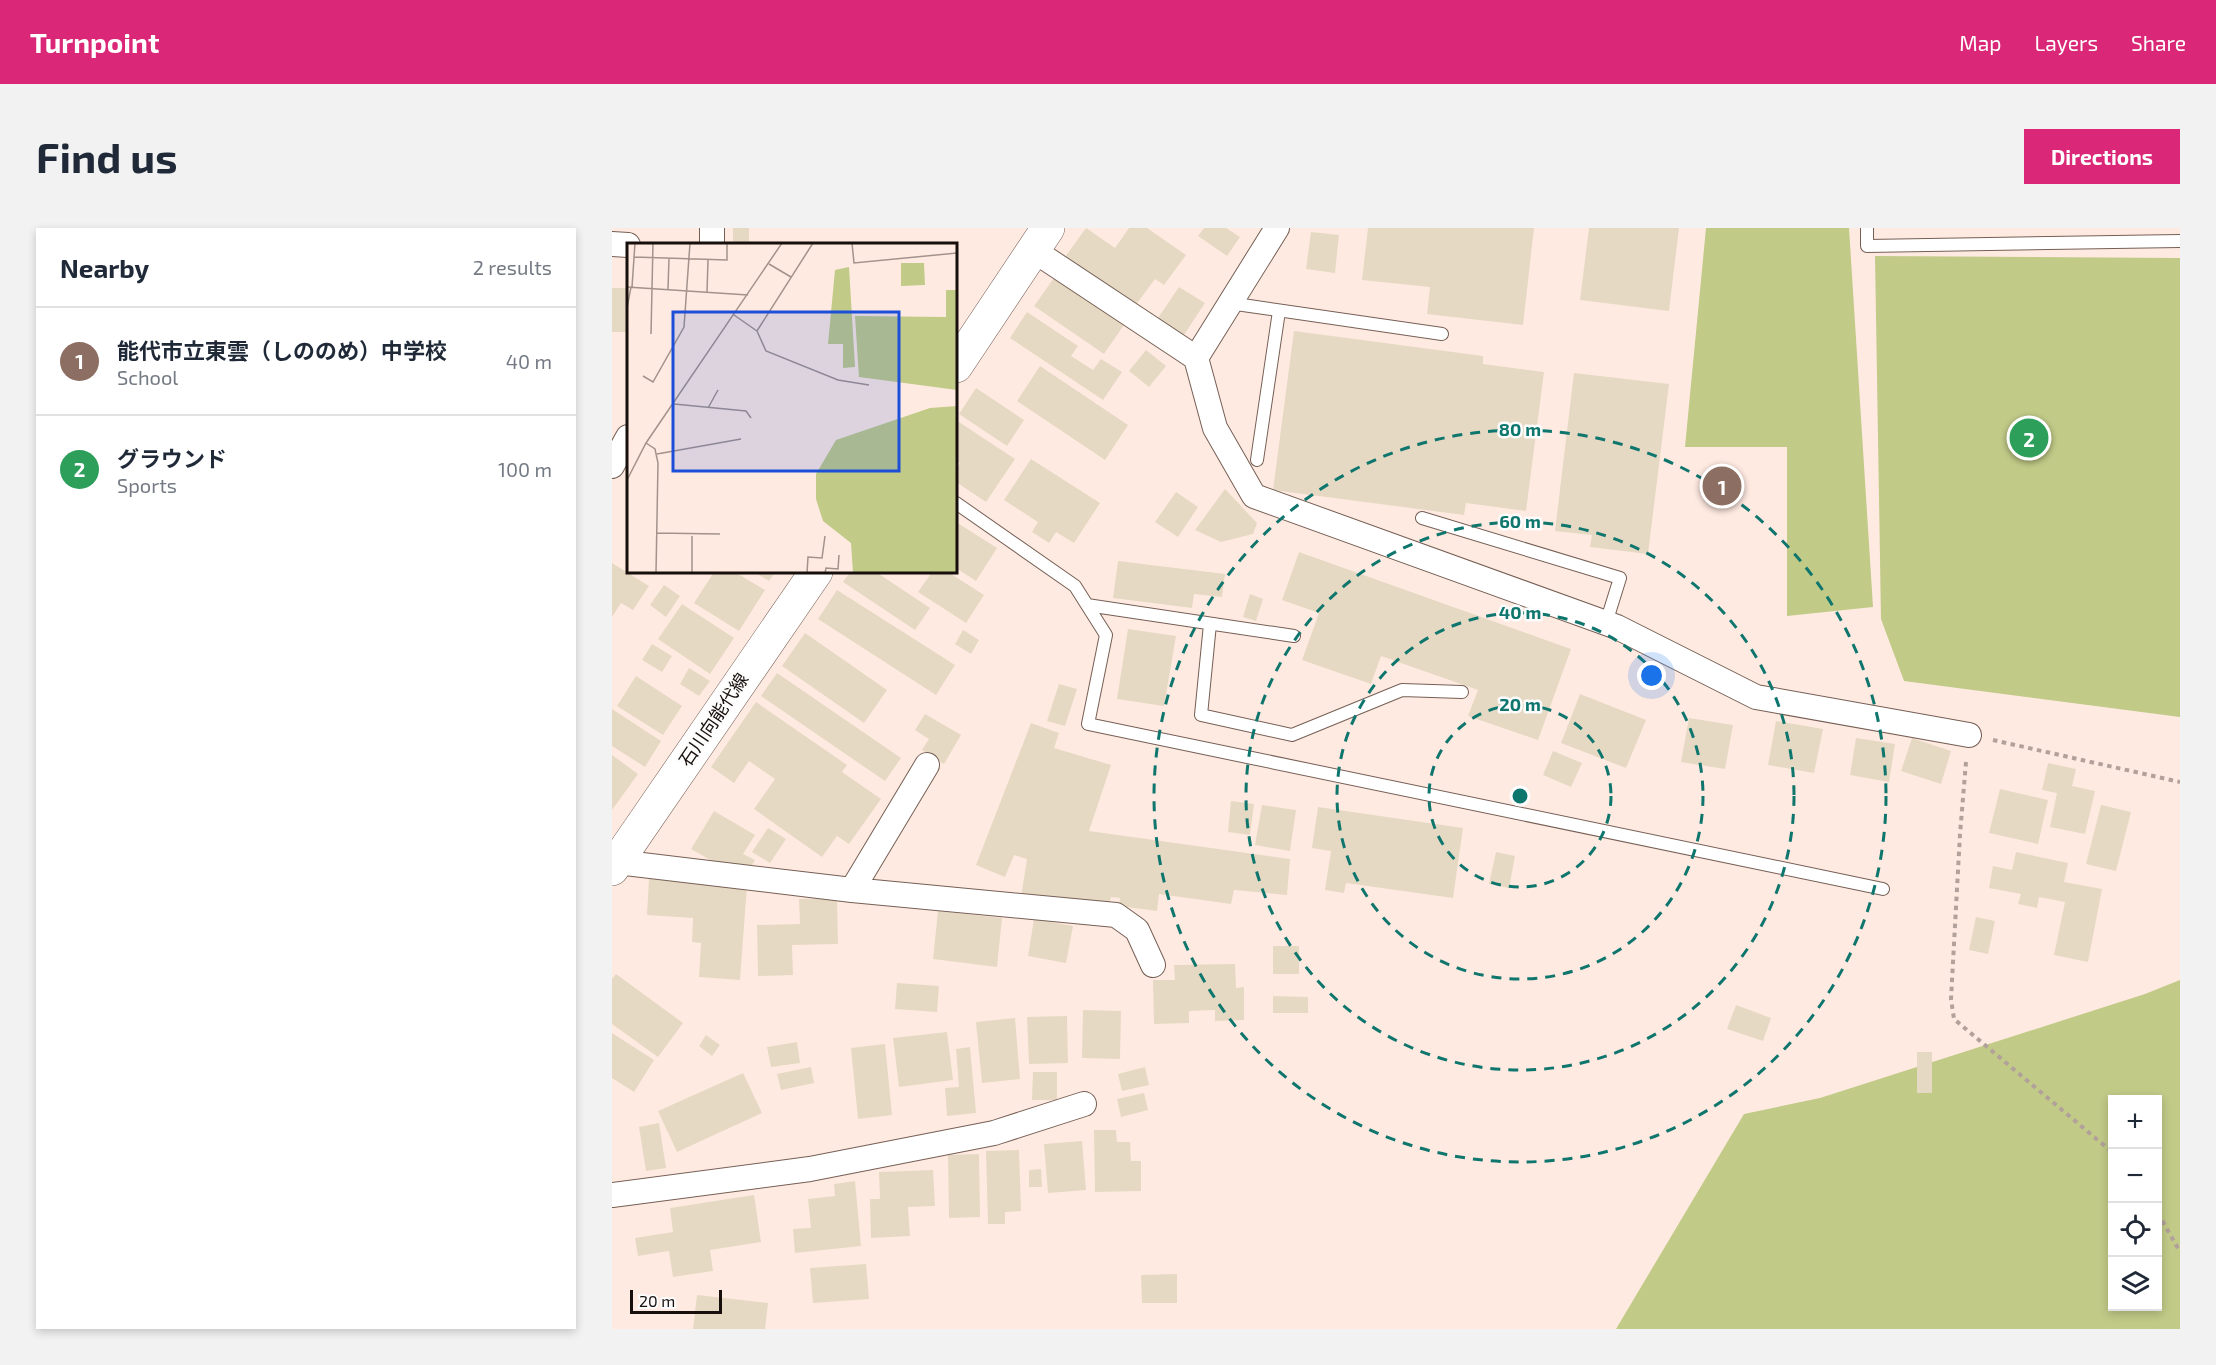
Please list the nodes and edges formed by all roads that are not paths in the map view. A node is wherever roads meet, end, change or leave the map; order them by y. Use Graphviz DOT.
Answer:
graph roads {
  1 [pos="1277,228"];
  2 [pos="1867,228"];
  3 [pos="1041,239"];
  4 [pos="2180,241"];
  5 [pos="612,244"];
  6 [pos="627,245"];
  7 [pos="1229,303"];
  8 [pos="1279,310"];
  9 [pos="1442,334"];
  10 [pos="1196,358"];
  11 [pos="957,365"];
  12 [pos="627,439"];
  13 [pos="1257,460"];
  14 [pos="612,466"];
  15 [pos="957,503"];
  16 [pos="1422,518"];
  17 [pos="815,573"];
  18 [pos="1087,605"];
  19 [pos="1606,623"];
  20 [pos="1210,624"];
  21 [pos="1294,636"];
  22 [pos="1462,692"];
  23 [pos="1969,735"];
  24 [pos="927,765"];
  25 [pos="614,866"];
  26 [pos="1883,889"];
  27 [pos="852,890"];
  28 [pos="1153,965"];
  29 [pos="1084,1104"];
  30 [pos="612,1195"];
  1 -- 7 [label="street"];
  2 -- 4 [label="lane"];
  3 -- 10 [label="street"];
  3 -- 11 [label="main road"];
  5 -- 6 [label="street"];
  7 -- 8 [label="lane"];
  7 -- 10 [label="street"];
  8 -- 9 [label="lane"];
  8 -- 13 [label="lane"];
  10 -- 19 [label="street"];
  12 -- 14 [label="street"];
  15 -- 18 [label="lane"];
  16 -- 19 [label="lane"];
  17 -- 25 [label="main road, 石川向能代線"];
  18 -- 20 [label="lane"];
  18 -- 26 [label="lane"];
  19 -- 23 [label="street"];
  20 -- 21 [label="lane"];
  20 -- 22 [label="lane"];
  24 -- 27 [label="street"];
  25 -- 27 [label="street"];
  27 -- 28 [label="street"];
  29 -- 30 [label="street"];
}
